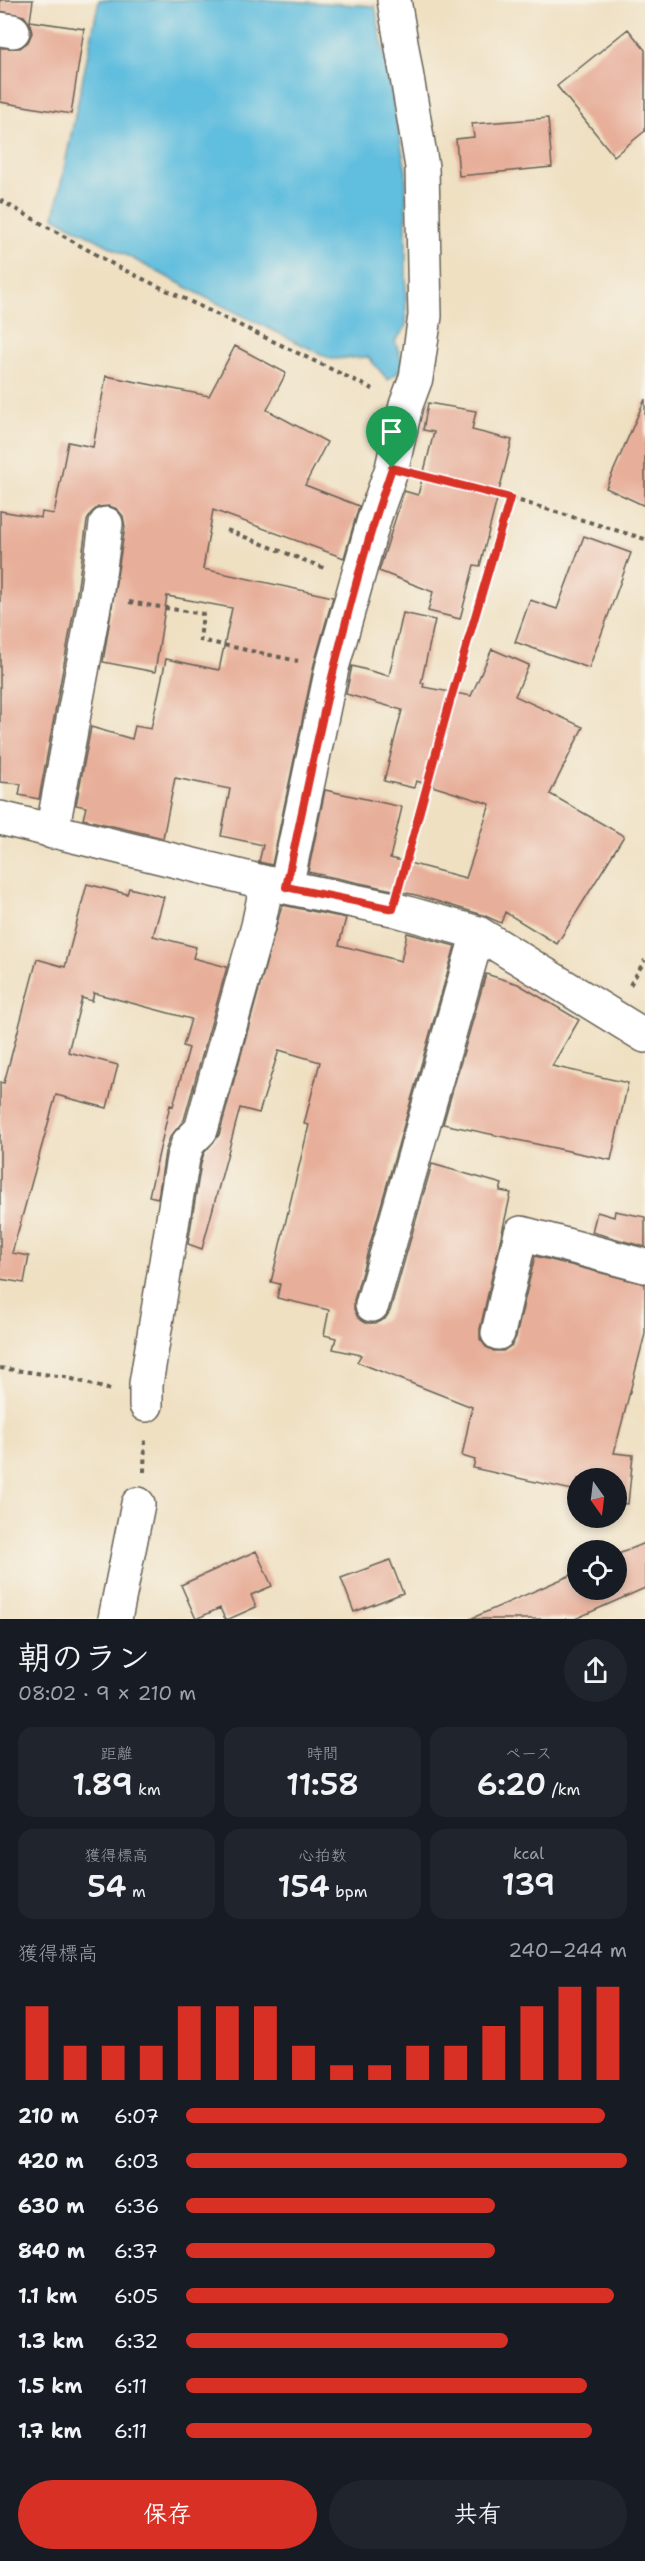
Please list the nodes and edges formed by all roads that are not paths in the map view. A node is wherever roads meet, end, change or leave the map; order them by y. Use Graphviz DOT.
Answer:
graph roads {
  1 [pos="394,0"];
  2 [pos="106,524"];
  3 [pos="0,818"];
  4 [pos="52,832"];
  5 [pos="277,885"];
  6 [pos="478,933"];
  7 [pos="645,1036"];
  8 [pos="645,1266"];
  9 [pos="372,1305"];
  10 [pos="498,1333"];
  11 [pos="146,1405"];
  12 [pos="138,1504"];
  13 [pos="115,1619"];
  1 -- 5 [label="street"];
  2 -- 4 [label="street"];
  3 -- 4 [label="street"];
  4 -- 5 [label="street"];
  5 -- 6 [label="street"];
  5 -- 11 [label="street"];
  6 -- 7 [label="street"];
  6 -- 9 [label="street"];
  8 -- 10 [label="street"];
  12 -- 13 [label="street"];
}
